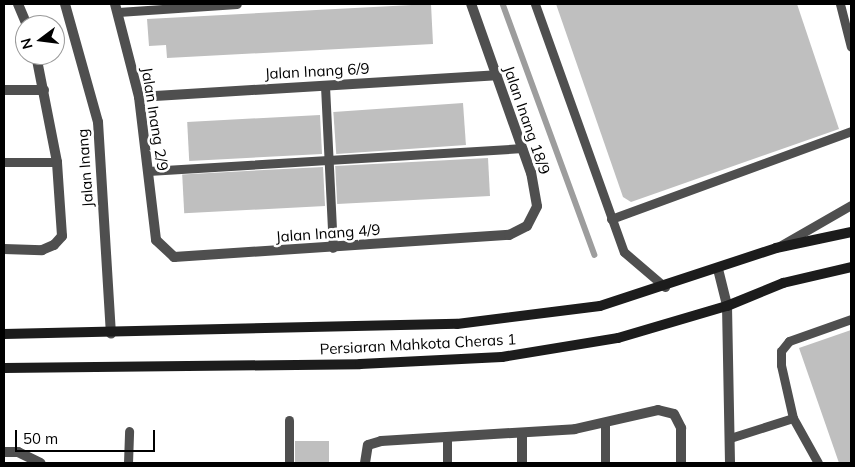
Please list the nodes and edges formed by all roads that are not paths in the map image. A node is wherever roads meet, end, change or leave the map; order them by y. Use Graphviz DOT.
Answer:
graph roads {
  1 [pos="65,4"];
  2 [pos="237,4"];
  3 [pos="471,4"];
  4 [pos="535,4"];
  5 [pos="840,4"];
  6 [pos="117,8"];
  7 [pos="850,37"];
  8 [pos="851,47"];
  9 [pos="38,65"];
  10 [pos="496,75"];
  11 [pos="325,86"];
  12 [pos="4,90"];
  13 [pos="44,90"];
  14 [pos="139,97"];
  15 [pos="851,131"];
  16 [pos="522,148"];
  17 [pos="4,162"];
  18 [pos="58,162"];
  19 [pos="329,162"];
  20 [pos="148,171"];
  21 [pos="851,205"];
  22 [pos="611,220"];
  23 [pos="851,232"];
  24 [pos="509,235"];
  25 [pos="156,240"];
  26 [pos="333,248"];
  27 [pos="776,248"];
  28 [pos="4,249"];
  29 [pos="851,266"];
  30 [pos="718,269"];
  31 [pos="665,287"];
  32 [pos="727,306"];
  33 [pos="851,319"];
  34 [pos="4,334"];
  35 [pos="110,334"];
  36 [pos="4,368"];
  37 [pos="793,418"];
  38 [pos="289,420"];
  39 [pos="605,425"];
  40 [pos="129,432"];
  41 [pos="522,433"];
  42 [pos="447,438"];
  43 [pos="730,438"];
  44 [pos="4,452"];
  45 [pos="40,462"];
  46 [pos="128,463"];
  47 [pos="289,463"];
  48 [pos="365,463"];
  49 [pos="447,463"];
  50 [pos="522,463"];
  51 [pos="605,463"];
  52 [pos="680,463"];
  53 [pos="730,463"];
  54 [pos="818,463"];
  1 -- 35 [label="street, Jalan Inang"];
  2 -- 6 [label="lane"];
  3 -- 10 [label="street, Jalan Inang 18/9"];
  4 -- 22 [label="lane"];
  5 -- 7 [label="lane"];
  6 -- 14 [label="street, Jalan Inang 2/9"];
  7 -- 8 [label="lane"];
  9 -- 13 [label="street"];
  10 -- 11 [label="street, Jalan Inang 6/9"];
  10 -- 16 [label="street, Jalan Inang 18/9"];
  11 -- 14 [label="street, Jalan Inang 6/9"];
  11 -- 19 [label="lane"];
  12 -- 13 [label="street"];
  13 -- 18 [label="street"];
  14 -- 20 [label="street, Jalan Inang 2/9"];
  15 -- 22 [label="lane"];
  16 -- 19 [label="lane"];
  16 -- 24 [label="street, Jalan Inang 18/9"];
  17 -- 18 [label="lane"];
  18 -- 28 [label="street"];
  19 -- 20 [label="lane"];
  19 -- 26 [label="lane"];
  20 -- 25 [label="street, Jalan Inang 2/9"];
  21 -- 27 [label="lane"];
  22 -- 31 [label="lane"];
  23 -- 27 [label="main road, Persiaran Mahkota Cheras 1"];
  24 -- 26 [label="street, Jalan Inang 4/9"];
  25 -- 26 [label="street, Jalan Inang 4/9"];
  27 -- 30 [label="main road, Persiaran Mahkota Cheras 1"];
  29 -- 32 [label="main road, Persiaran Mahkota Cheras 1"];
  30 -- 31 [label="main road, Persiaran Mahkota Cheras 1"];
  30 -- 32 [label="street"];
  31 -- 35 [label="main road, Persiaran Mahkota Cheras 1"];
  32 -- 36 [label="main road, Persiaran Mahkota Cheras 1"];
  32 -- 43 [label="street"];
  33 -- 37 [label="lane"];
  34 -- 35 [label="main road, Persiaran Mahkota Cheras 1"];
  37 -- 43 [label="lane"];
  37 -- 54 [label="lane"];
  38 -- 47 [label="lane"];
  39 -- 41 [label="street"];
  39 -- 51 [label="lane"];
  39 -- 52 [label="street"];
  40 -- 46 [label="lane"];
  41 -- 42 [label="street"];
  41 -- 50 [label="street"];
  42 -- 48 [label="street"];
  42 -- 49 [label="lane"];
  43 -- 53 [label="street"];
  44 -- 45 [label="street"];
}
